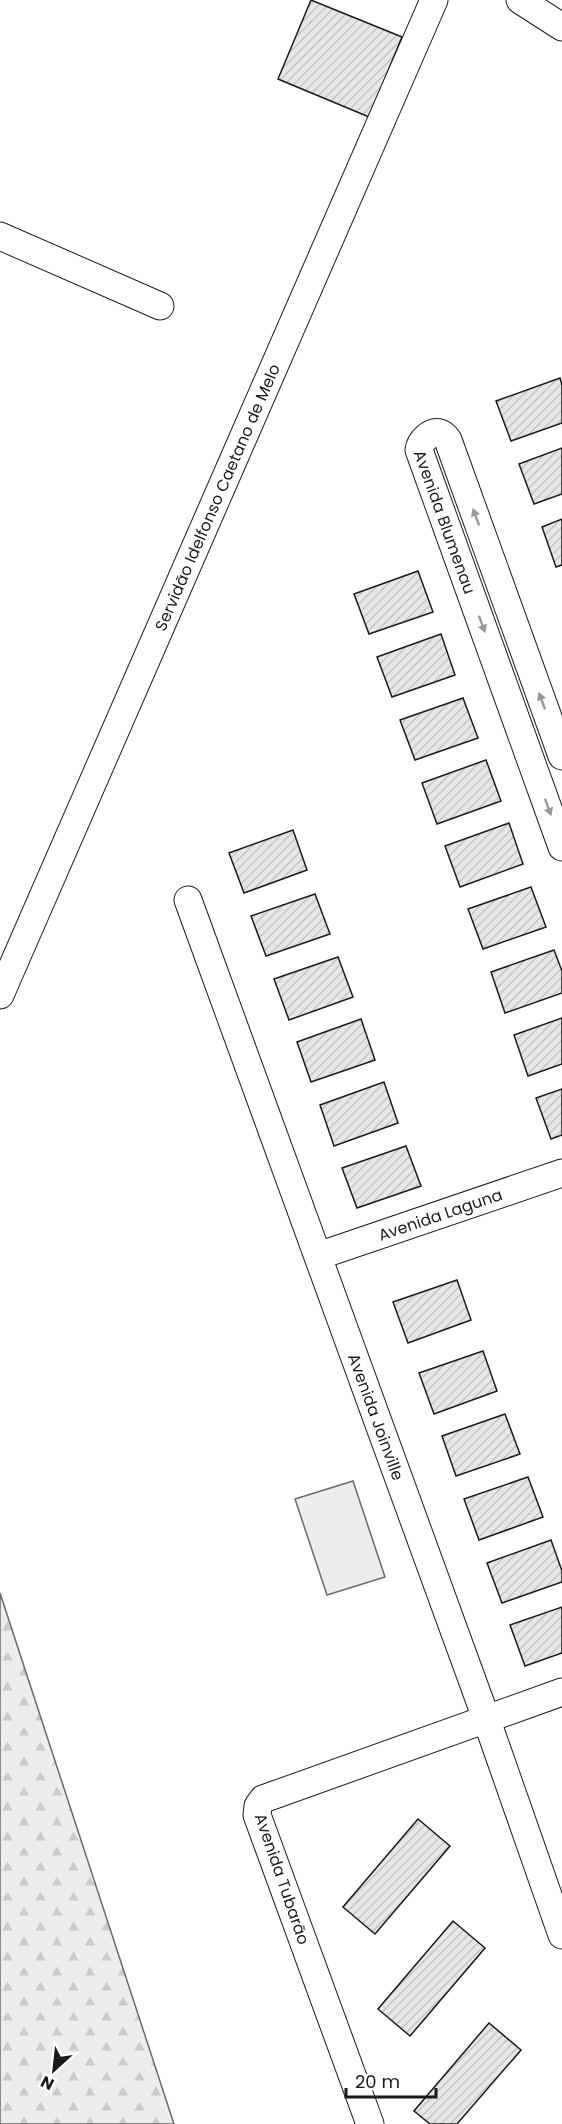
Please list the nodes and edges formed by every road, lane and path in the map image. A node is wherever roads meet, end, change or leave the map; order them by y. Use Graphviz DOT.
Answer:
graph roads {
  1 [pos="434,0"];
  2 [pos="520,0"];
  3 [pos="562,27"];
  4 [pos="2,244"];
  5 [pos="160,306"];
  6 [pos="562,756"];
  7 [pos="562,847"];
  8 [pos="188,900"];
  9 [pos="0,995"];
  10 [pos="562,1173"];
  11 [pos="318,1256"];
  12 [pos="562,1692"];
  13 [pos="486,1718"];
  14 [pos="562,1935"];
  15 [pos="370,2124"];
  1 -- 9 [label="street, Servidão Idelfonso Caetano de Melo"];
  2 -- 3 [label="street"];
  4 -- 5 [label="street"];
  6 -- 7 [label="street, Avenida Blumenau, one-way"];
  8 -- 11 [label="street, Avenida Joinville"];
  10 -- 11 [label="street, Avenida Laguna"];
  11 -- 13 [label="street, Avenida Joinville"];
  12 -- 13 [label="street, Avenida Tubarão"];
  13 -- 14 [label="street, Avenida Joinville"];
  13 -- 15 [label="street, Avenida Tubarão"];
}
